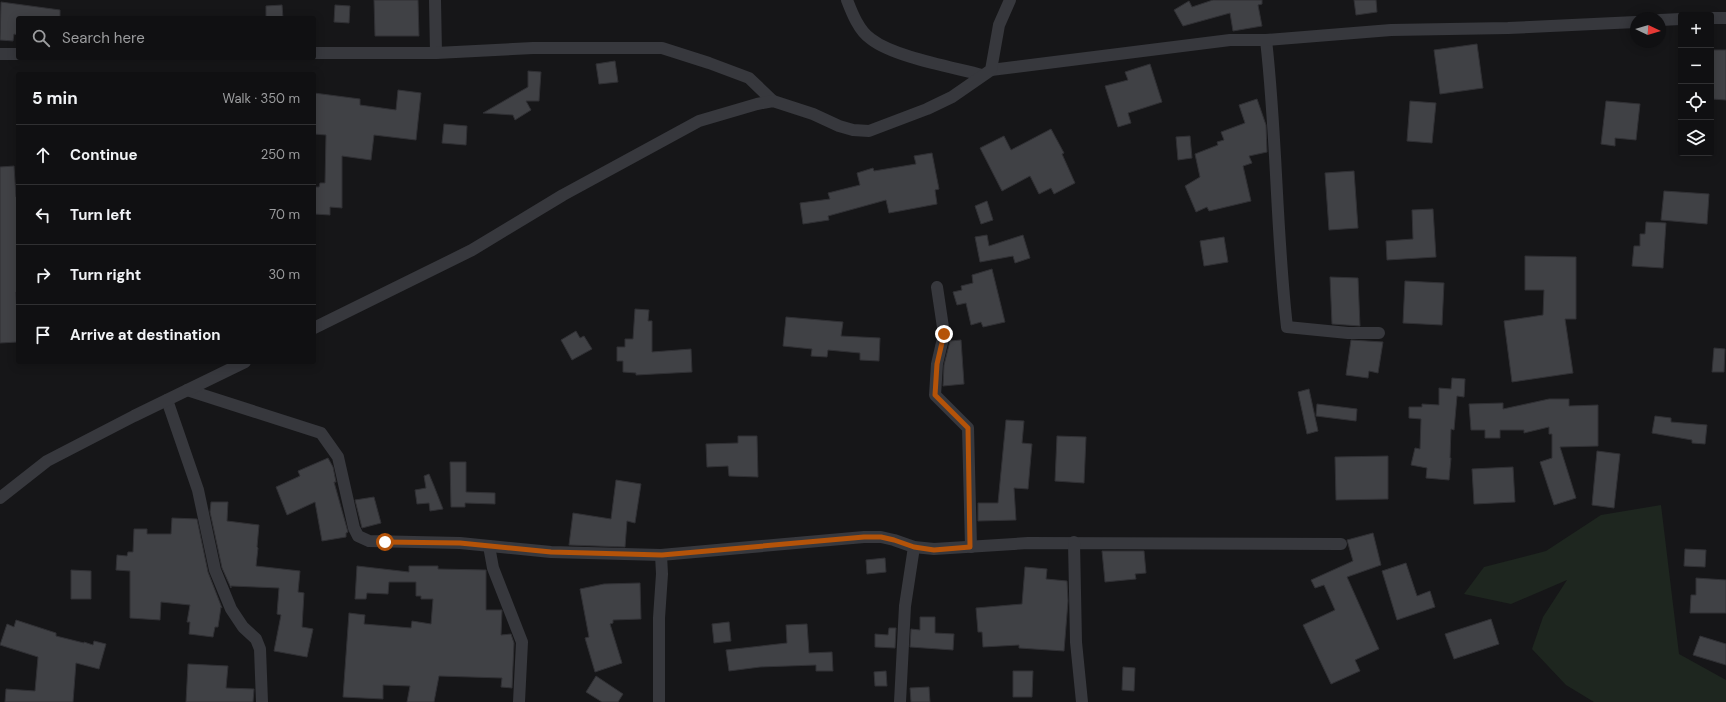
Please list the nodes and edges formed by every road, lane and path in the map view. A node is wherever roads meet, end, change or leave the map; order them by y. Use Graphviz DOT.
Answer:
graph roads {
  1 [pos="435,0"];
  2 [pos="847,0"];
  3 [pos="1010,0"];
  4 [pos="1714,18"];
  5 [pos="1726,18"];
  6 [pos="1678,19"];
  7 [pos="1666,20"];
  8 [pos="1630,22"];
  9 [pos="1266,40"];
  10 [pos="316,53"];
  11 [pos="436,53"];
  12 [pos="0,54"];
  13 [pos="16,54"];
  14 [pos="986,72"];
  15 [pos="773,101"];
  16 [pos="937,287"];
  17 [pos="316,327"];
  18 [pos="1379,333"];
  19 [pos="241,364"];
  20 [pos="187,390"];
  21 [pos="167,400"];
  22 [pos="0,498"];
  23 [pos="1074,542"];
  24 [pos="1341,544"];
  25 [pos="489,546"];
  26 [pos="914,547"];
  27 [pos="970,547"];
  28 [pos="662,555"];
  29 [pos="262,702"];
  30 [pos="519,702"];
  31 [pos="660,702"];
  32 [pos="900,702"];
  33 [pos="1082,702"];
  1 -- 11 [label="street"];
  2 -- 14 [label="street"];
  3 -- 14 [label="street"];
  4 -- 5 [label="street"];
  6 -- 7 [label="street"];
  8 -- 9 [label="street"];
  9 -- 14 [label="street"];
  9 -- 18 [label="street"];
  10 -- 11 [label="street"];
  11 -- 15 [label="street"];
  12 -- 13 [label="street"];
  14 -- 15 [label="street"];
  15 -- 17 [label="street"];
  16 -- 27 [label="street"];
  19 -- 20 [label="street"];
  20 -- 21 [label="street"];
  20 -- 25 [label="street"];
  21 -- 22 [label="street"];
  21 -- 29 [label="street"];
  23 -- 24 [label="street"];
  23 -- 27 [label="street"];
  23 -- 33 [label="street"];
  25 -- 28 [label="street"];
  25 -- 30 [label="street"];
  26 -- 27 [label="street"];
  26 -- 28 [label="street"];
  26 -- 32 [label="street"];
  28 -- 31 [label="street"];
}
